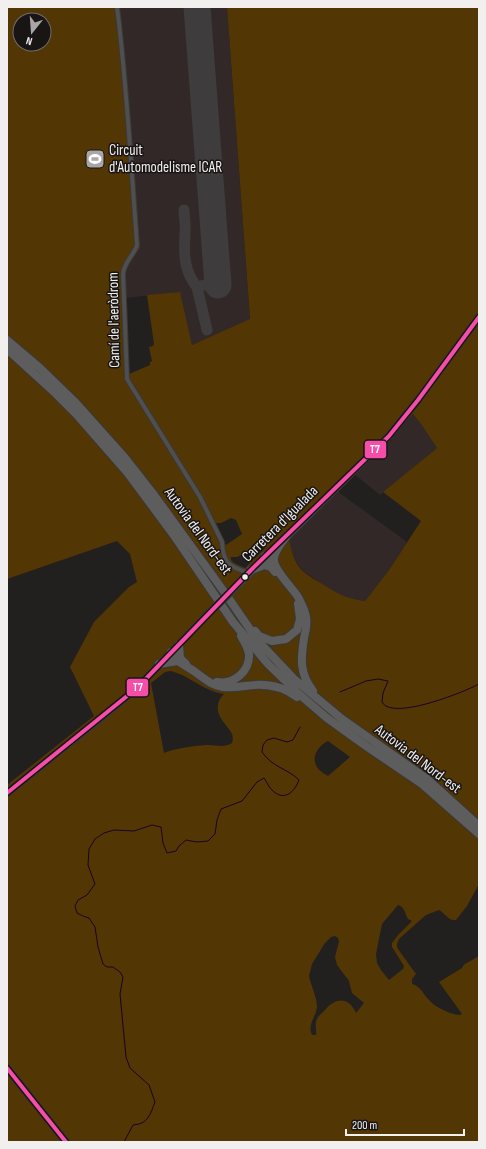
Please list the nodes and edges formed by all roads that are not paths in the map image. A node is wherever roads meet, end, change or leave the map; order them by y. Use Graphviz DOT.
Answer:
graph roads {
  1 [pos="117,7"];
  2 [pos="479,317"];
  3 [pos="7,340"];
  4 [pos="7,349"];
  5 [pos="286,537"];
  6 [pos="265,556"];
  7 [pos="272,564"];
  8 [pos="250,572"];
  9 [pos="225,593"];
  10 [pos="233,622"];
  11 [pos="179,645"];
  12 [pos="172,652"];
  13 [pos="179,660"];
  14 [pos="159,664"];
  15 [pos="204,678"];
  16 [pos="322,702"];
  17 [pos="366,746"];
  18 [pos="7,792"];
  19 [pos="479,826"];
  20 [pos="479,834"];
  21 [pos="7,1068"];
  22 [pos="66,1142"];
  1 -- 8 [label="street, Camí de l'aeròdrom"];
  2 -- 5 [label="street, Carretera d'Igualada"];
  3 -- 9 [label="highway, Autovia del Nord-est"];
  4 -- 10 [label="highway, Autovia del Nord-est"];
  5 -- 6 [label="street, Carretera d'Igualada"];
  5 -- 7 [label="highway"];
  6 -- 7 [label="highway"];
  6 -- 8 [label="street, Carretera d'Igualada"];
  7 -- 8 [label="highway"];
  7 -- 9 [label="highway"];
  7 -- 16 [label="highway"];
  8 -- 11 [label="street, Carretera d'Igualada, bridge"];
  9 -- 16 [label="highway, Autovia del Nord-est"];
  10 -- 15 [label="highway"];
  10 -- 17 [label="highway, Autovia del Nord-est"];
  11 -- 12 [label="street, Carretera d'Igualada"];
  11 -- 13 [label="highway"];
  12 -- 13 [label="highway"];
  12 -- 14 [label="street, Carretera d'Igualada"];
  13 -- 14 [label="highway"];
  13 -- 15 [label="highway"];
  14 -- 18 [label="street, Carretera d'Igualada"];
  15 -- 17 [label="highway"];
  16 -- 19 [label="highway, Autovia del Nord-est"];
  17 -- 20 [label="highway, Autovia del Nord-est"];
  21 -- 22 [label="street"];
}
